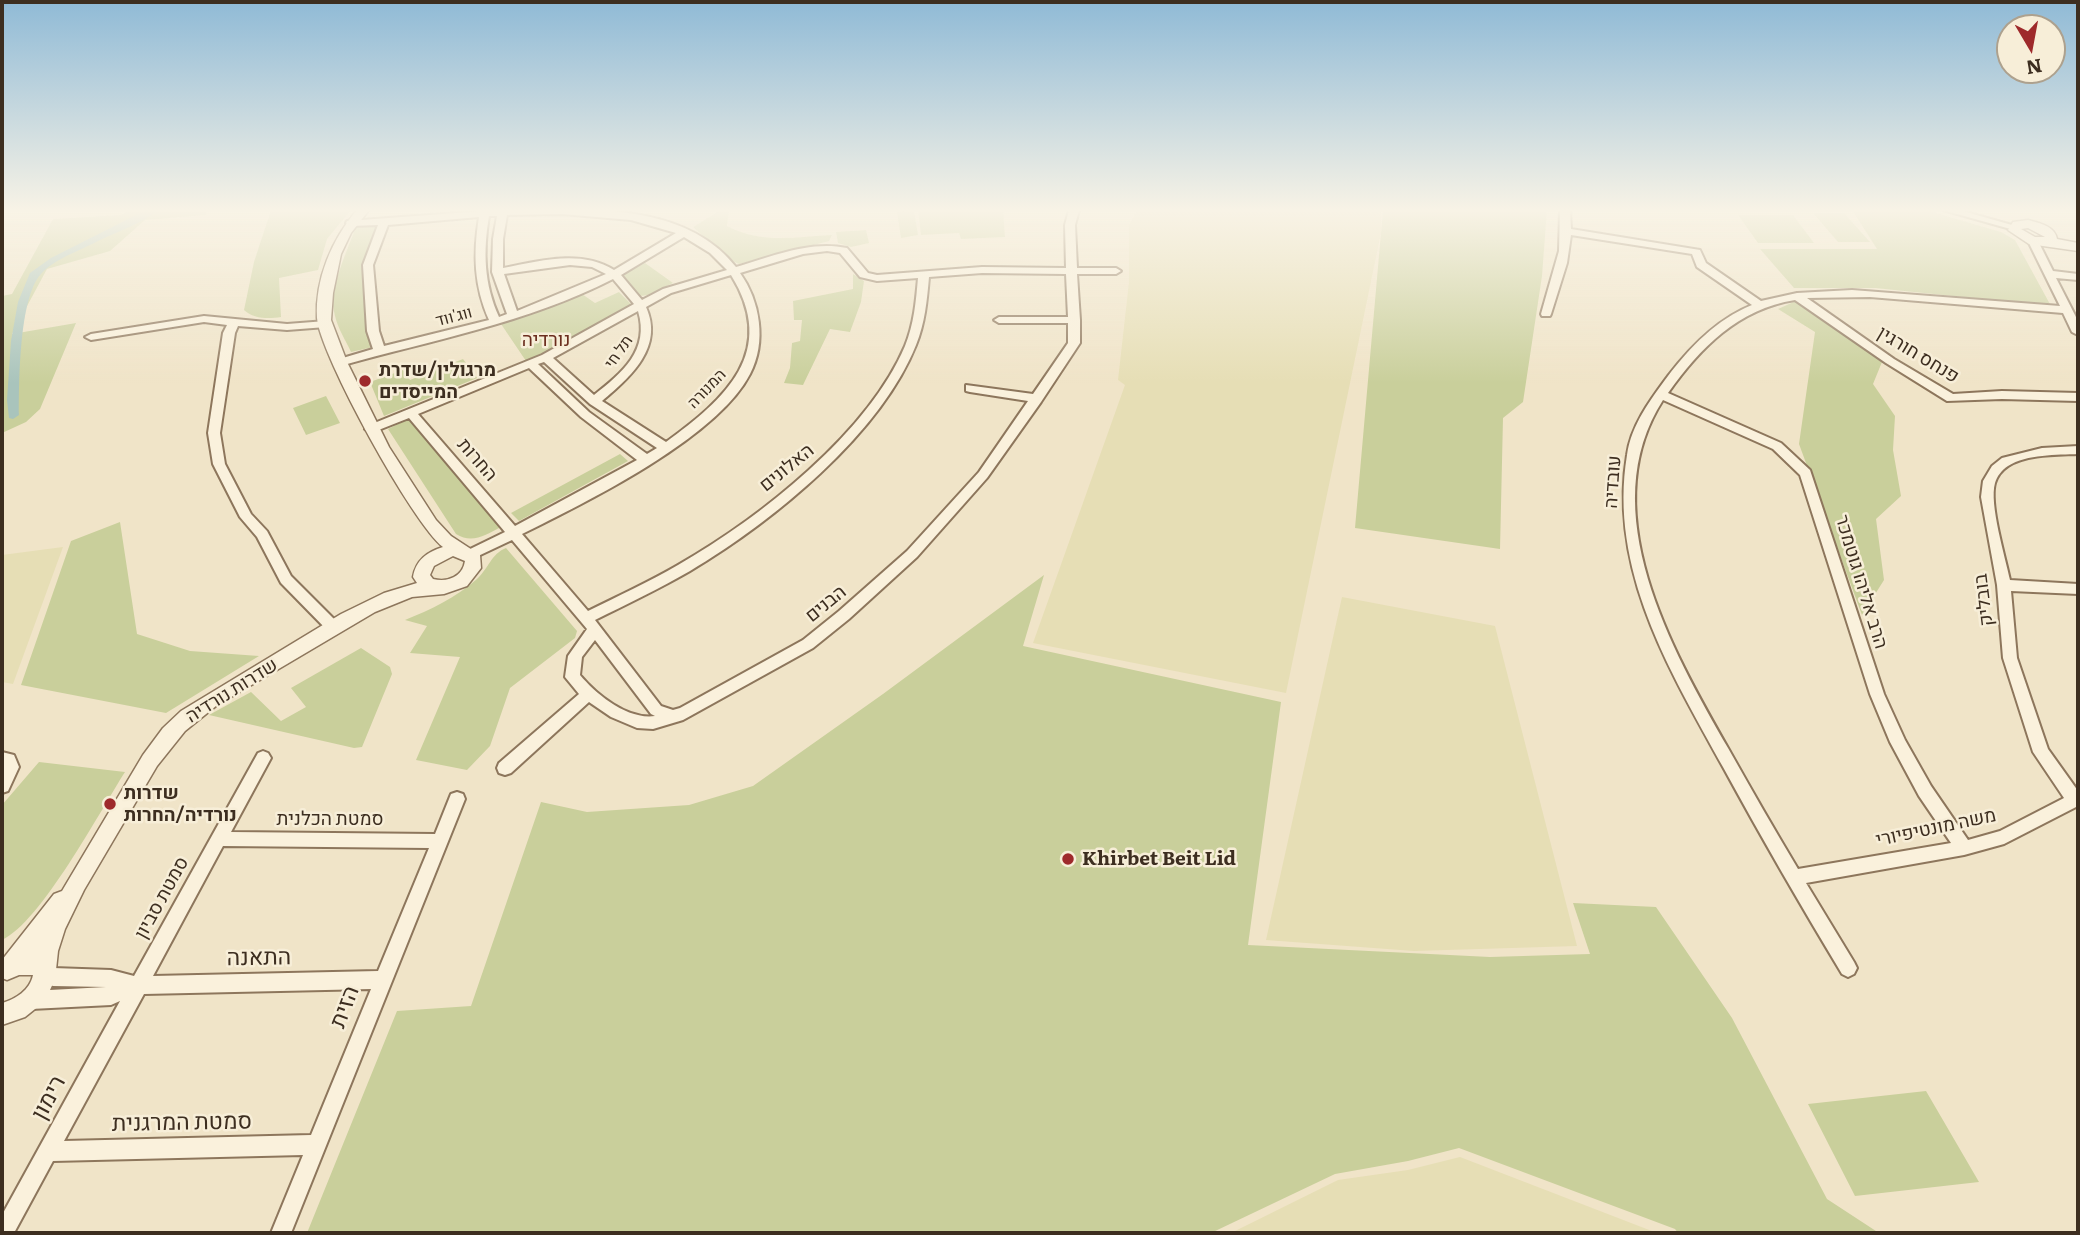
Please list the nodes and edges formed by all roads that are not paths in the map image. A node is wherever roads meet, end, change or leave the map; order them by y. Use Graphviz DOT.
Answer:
graph roads {
  1 [pos="331,268"];
  2 [pos="368,268"];
  3 [pos="479,268"];
  4 [pos="497,268"];
  5 [pos="530,268"];
  6 [pos="600,268"];
  7 [pos="627,268"];
  8 [pos="729,268"];
  9 [pos="741,268"];
  10 [pos="861,268"];
  11 [pos="1074,268"];
  12 [pos="1562,268"];
  13 [pos="1705,268"];
  14 [pos="2046,268"];
  15 [pos="732,270"];
  16 [pos="1074,271"];
  17 [pos="1116,271"];
  18 [pos="497,272"];
  19 [pos="615,274"];
  20 [pos="2049,274"];
  21 [pos="923,275"];
  22 [pos="2078,277"];
  23 [pos="1797,296"];
  24 [pos="641,305"];
  25 [pos="1759,305"];
  26 [pos="2065,310"];
  27 [pos="1546,314"];
  28 [pos="513,315"];
  29 [pos="999,320"];
  30 [pos="1075,320"];
  31 [pos="234,321"];
  32 [pos="495,321"];
  33 [pos="326,324"];
  34 [pos="2078,332"];
  35 [pos="91,337"];
  36 [pos="379,349"];
  37 [pos="546,357"];
  38 [pos="340,362"];
  39 [pos="530,363"];
  40 [pos="970,388"];
  41 [pos="1660,394"];
  42 [pos="2078,397"];
  43 [pos="1037,399"];
  44 [pos="594,401"];
  45 [pos="411,413"];
  46 [pos="372,429"];
  47 [pos="665,447"];
  48 [pos="2078,450"];
  49 [pos="645,459"];
  50 [pos="430,524"];
  51 [pos="514,533"];
  52 [pos="466,552"];
  53 [pos="427,562"];
  54 [pos="2004,585"];
  55 [pos="433,587"];
  56 [pos="2078,589"];
  57 [pos="362,612"];
  58 [pos="591,623"];
  59 [pos="334,628"];
  60 [pos="590,693"];
  61 [pos="673,716"];
  62 [pos="263,758"];
  63 [pos="6,762"];
  64 [pos="505,768"];
  65 [pos="2,786"];
  66 [pos="2076,798"];
  67 [pos="457,799"];
  68 [pos="219,839"];
  69 [pos="440,841"];
  70 [pos="1964,848"];
  71 [pos="84,870"];
  72 [pos="1794,877"];
  73 [pos="1848,968"];
  74 [pos="4,970"];
  75 [pos="44,972"];
  76 [pos="382,980"];
  77 [pos="137,985"];
  78 [pos="18,1007"];
  79 [pos="2,1027"];
  80 [pos="318,1145"];
  81 [pos="48,1151"];
  82 [pos="3,1233"];
  83 [pos="281,1233"];
  1 -- 33 [label="street"];
  2 -- 36 [label="street"];
  3 -- 32 [label="street"];
  4 -- 18 [label="street"];
  5 -- 18 [label="street"];
  6 -- 19 [label="street"];
  7 -- 19 [label="street, ווג'ווד"];
  8 -- 15 [label="street, המנורה"];
  9 -- 15 [label="street"];
  10 -- 21 [label="street"];
  11 -- 16 [label="street, הבנים"];
  12 -- 27 [label="street"];
  13 -- 25 [label="street"];
  14 -- 20 [label="street"];
  15 -- 24 [label="street"];
  15 -- 47 [label="street, המנורה"];
  16 -- 17 [label="street"];
  16 -- 21 [label="street"];
  16 -- 30 [label="street, הבנים"];
  18 -- 28 [label="street"];
  19 -- 24 [label="street"];
  19 -- 28 [label="street, ווג'ווד"];
  20 -- 22 [label="street"];
  20 -- 26 [label="street"];
  21 -- 58 [label="street, האלונים"];
  23 -- 25 [label="street, עובדיה"];
  23 -- 26 [label="street, עובדיה"];
  23 -- 42 [label="street, פנחס חורגין"];
  24 -- 37 [label="street"];
  24 -- 44 [label="street, תל חי"];
  25 -- 41 [label="street, עובדיה"];
  26 -- 34 [label="street"];
  28 -- 32 [label="street, ווג'ווד"];
  29 -- 30 [label="street"];
  30 -- 43 [label="street, הבנים"];
  31 -- 33 [label="street"];
  31 -- 35 [label="street"];
  31 -- 59 [label="street"];
  32 -- 36 [label="street, ווג'ווד"];
  33 -- 38 [label="street"];
  36 -- 38 [label="street, ווג'ווד"];
  37 -- 39 [label="street"];
  37 -- 44 [label="street"];
  38 -- 46 [label="street"];
  39 -- 45 [label="street"];
  39 -- 49 [label="street"];
  40 -- 43 [label="street"];
  41 -- 70 [label="street, הרב אליהו גוטמכר"];
  41 -- 72 [label="street, עובדיה"];
  43 -- 61 [label="street, הבנים"];
  44 -- 47 [label="street"];
  45 -- 46 [label="street"];
  45 -- 51 [label="street, החרות"];
  46 -- 50 [label="street"];
  47 -- 49 [label="street, המנורה"];
  48 -- 54 [label="street, בובליק"];
  49 -- 51 [label="street, המנורה"];
  50 -- 52 [label="street"];
  50 -- 53 [label="street"];
  51 -- 52 [label="street, המנורה"];
  51 -- 58 [label="street"];
  52 -- 53 [label="street"];
  52 -- 55 [label="street"];
  53 -- 55 [label="street"];
  53 -- 57 [label="street, שדרות נורדיה"];
  54 -- 56 [label="street"];
  54 -- 66 [label="street, בובליק"];
  55 -- 57 [label="street, שדרות נורדיה"];
  57 -- 59 [label="street, שדרות נורדיה"];
  58 -- 60 [label="street"];
  58 -- 61 [label="street"];
  59 -- 71 [label="street, שדרות נורדיה"];
  60 -- 61 [label="street, הבנים"];
  60 -- 64 [label="street"];
  62 -- 68 [label="street, סמטת סביון"];
  63 -- 65 [label="street"];
  66 -- 70 [label="street, משה מונטיפיורי"];
  67 -- 69 [label="street, הזית"];
  68 -- 69 [label="street, סמטת הכלנית"];
  68 -- 77 [label="street, סמטת סביון"];
  69 -- 76 [label="street, הזית"];
  70 -- 72 [label="street, משה מונטיפיורי"];
  71 -- 74 [label="street, שדרות נורדיה"];
  71 -- 75 [label="street, שדרות נורדיה"];
  72 -- 73 [label="street, עובדיה"];
  74 -- 75 [label="street"];
  75 -- 77 [label="street, התאנה"];
  75 -- 78 [label="street, שדרות נורדיה"];
  76 -- 77 [label="street, התאנה"];
  76 -- 80 [label="street, הזית"];
  77 -- 78 [label="street, התאנה"];
  77 -- 81 [label="street, רימון"];
  78 -- 79 [label="street"];
  80 -- 81 [label="street, סמטת המרגנית"];
  80 -- 83 [label="street, הזית"];
  81 -- 82 [label="street, רימון"];
}
